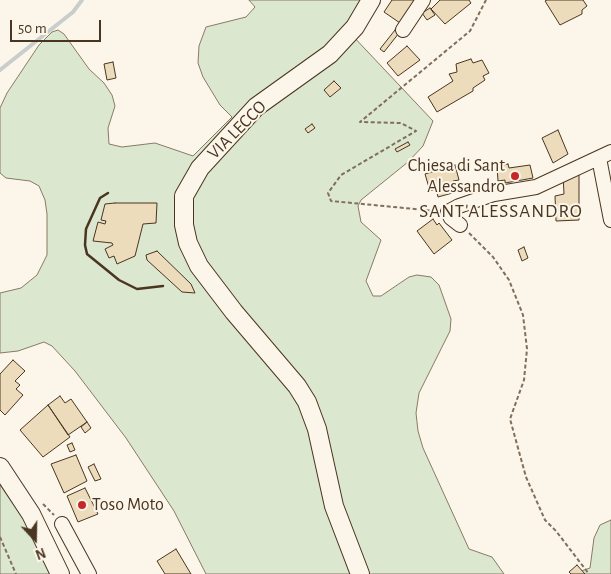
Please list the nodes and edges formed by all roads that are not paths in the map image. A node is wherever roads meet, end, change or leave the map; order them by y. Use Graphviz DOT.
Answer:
graph roads {
  1 [pos="371,0"];
  2 [pos="423,0"];
  3 [pos="403,30"];
  4 [pos="605,155"];
  5 [pos="611,220"];
  6 [pos="460,225"];
  7 [pos="0,467"];
  8 [pos="62,524"];
  9 [pos="60,574"];
  10 [pos="90,574"];
  11 [pos="360,574"];
  1 -- 11 [label="main road, VIA LECCO"];
  2 -- 3 [label="street"];
  4 -- 5 [label="street"];
  4 -- 6 [label="street"];
  7 -- 9 [label="main road"];
  8 -- 10 [label="street"];
}
